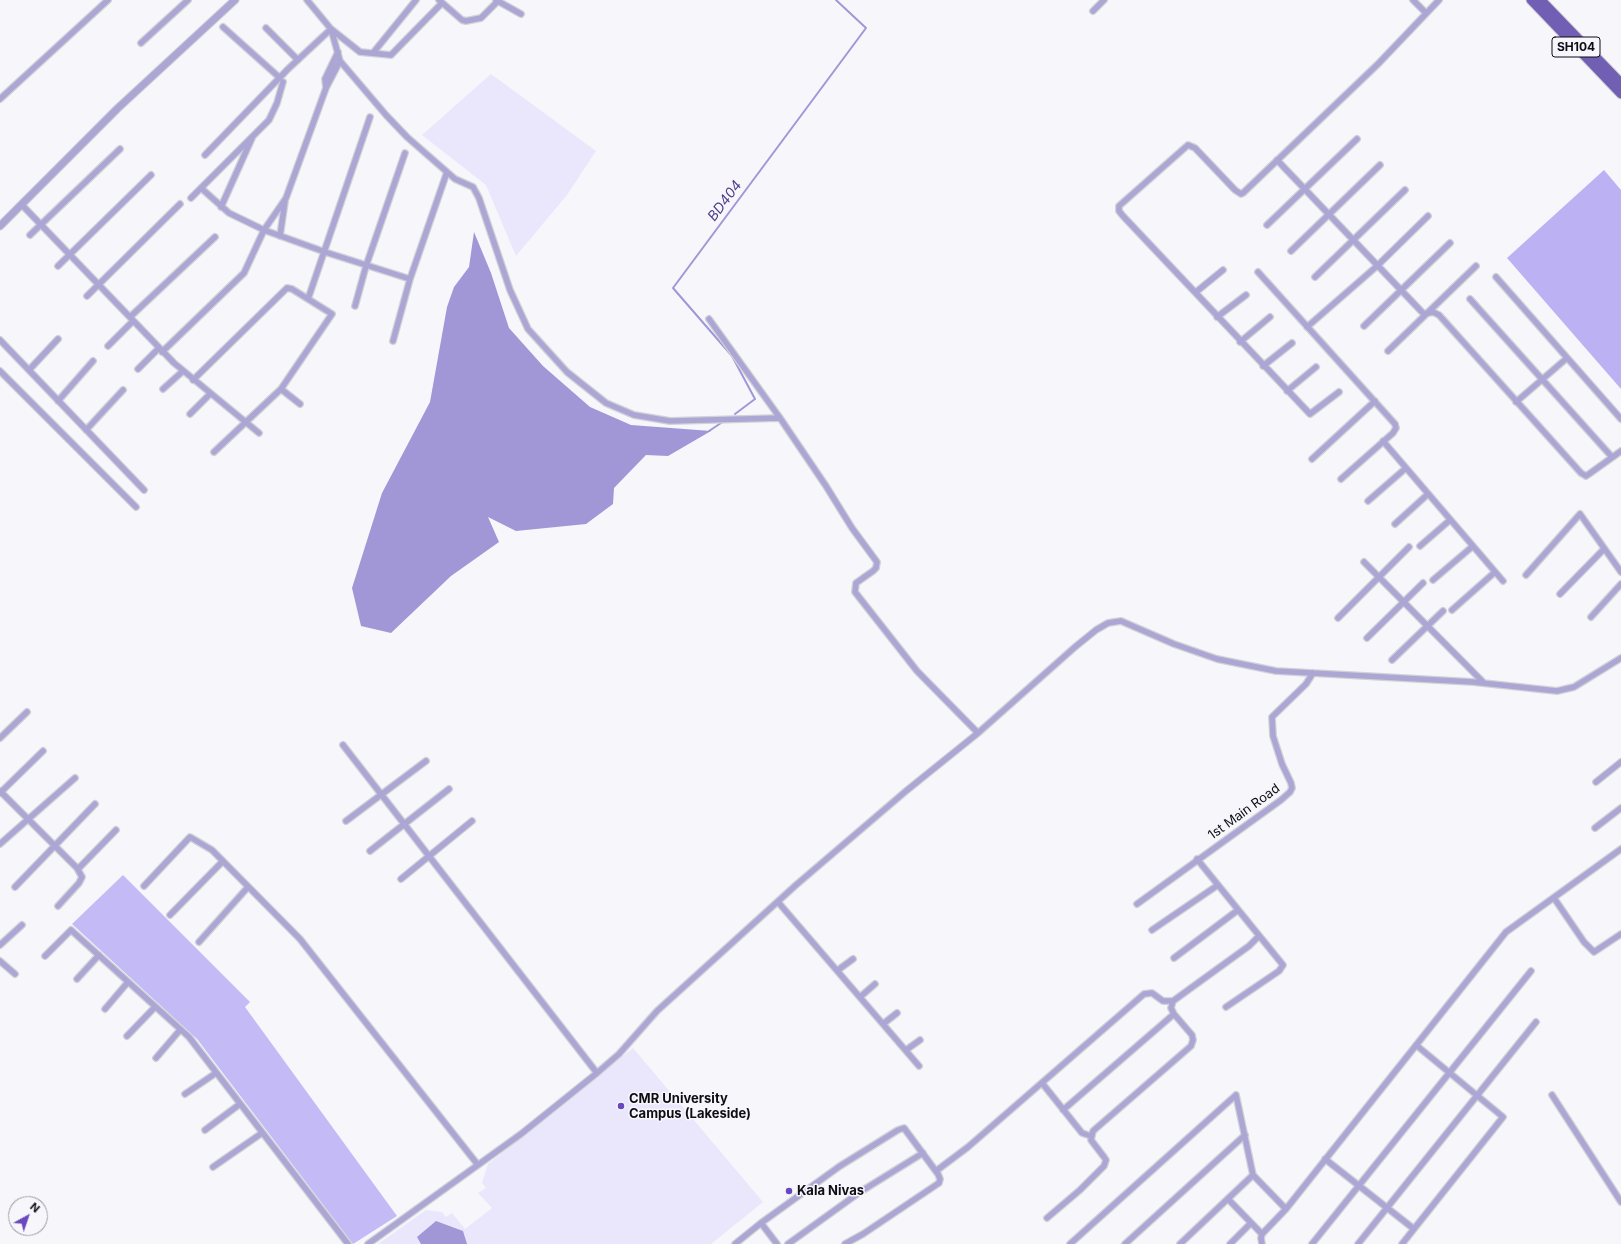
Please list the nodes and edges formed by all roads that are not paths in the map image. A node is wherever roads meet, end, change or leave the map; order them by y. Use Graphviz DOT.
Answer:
graph roads {
  1 [pos="108,0"];
  2 [pos="188,0"];
  3 [pos="235,0"];
  4 [pos="307,0"];
  5 [pos="416,0"];
  6 [pos="1104,0"];
  7 [pos="1413,0"];
  8 [pos="1439,0"];
  9 [pos="1531,0"];
  10 [pos="1541,0"];
  11 [pos="441,1"];
  12 [pos="497,1"];
  13 [pos="1093,11"];
  14 [pos="1426,13"];
  15 [pos="521,14"];
  16 [pos="223,27"];
  17 [pos="266,28"];
  18 [pos="331,29"];
  19 [pos="141,43"];
  20 [pos="338,52"];
  21 [pos="373,53"];
  22 [pos="298,60"];
  23 [pos="340,61"];
  24 [pos="281,80"];
  25 [pos="1621,83"];
  26 [pos="326,88"];
  27 [pos="1621,94"];
  28 [pos="0,99"];
  29 [pos="370,117"];
  30 [pos="254,135"];
  31 [pos="1357,139"];
  32 [pos="120,149"];
  33 [pos="405,153"];
  34 [pos="205,155"];
  35 [pos="1277,160"];
  36 [pos="1380,165"];
  37 [pos="447,172"];
  38 [pos="151,175"];
  39 [pos="201,188"];
  40 [pos="1305,188"];
  41 [pos="1405,190"];
  42 [pos="191,198"];
  43 [pos="286,198"];
  44 [pos="180,204"];
  45 [pos="22,205"];
  46 [pos="221,207"];
  47 [pos="1329,214"];
  48 [pos="1428,216"];
  49 [pos="40,225"];
  50 [pos="1266,225"];
  51 [pos="0,226"];
  52 [pos="264,230"];
  53 [pos="30,235"];
  54 [pos="215,236"];
  55 [pos="280,236"];
  56 [pos="1353,240"];
  57 [pos="1450,243"];
  58 [pos="1291,251"];
  59 [pos="325,252"];
  60 [pos="69,255"];
  61 [pos="58,266"];
  62 [pos="366,266"];
  63 [pos="1377,266"];
  64 [pos="1476,266"];
  65 [pos="1223,270"];
  66 [pos="1258,272"];
  67 [pos="1315,277"];
  68 [pos="1496,277"];
  69 [pos="410,279"];
  70 [pos="99,285"];
  71 [pos="1401,291"];
  72 [pos="1196,292"];
  73 [pos="1246,295"];
  74 [pos="87,296"];
  75 [pos="308,299"];
  76 [pos="1470,300"];
  77 [pos="355,306"];
  78 [pos="1426,314"];
  79 [pos="1217,317"];
  80 [pos="1270,317"];
  81 [pos="132,319"];
  82 [pos="709,319"];
  83 [pos="1364,326"];
  84 [pos="1307,327"];
  85 [pos="58,339"];
  86 [pos="0,340"];
  87 [pos="393,341"];
  88 [pos="1240,342"];
  89 [pos="1292,343"];
  90 [pos="108,346"];
  91 [pos="161,350"];
  92 [pos="1388,351"];
  93 [pos="1567,358"];
  94 [pos="94,361"];
  95 [pos="1263,366"];
  96 [pos="1316,367"];
  97 [pos="138,369"];
  98 [pos="29,370"];
  99 [pos="0,371"];
  100 [pos="183,371"];
  101 [pos="1542,379"];
  102 [pos="193,380"];
  103 [pos="163,389"];
  104 [pos="281,389"];
  105 [pos="123,390"];
  106 [pos="1287,391"];
  107 [pos="1339,392"];
  108 [pos="210,394"];
  109 [pos="58,401"];
  110 [pos="1375,401"];
  111 [pos="1516,402"];
  112 [pos="300,404"];
  113 [pos="190,414"];
  114 [pos="780,418"];
  115 [pos="1621,419"];
  116 [pos="246,422"];
  117 [pos="86,430"];
  118 [pos="259,433"];
  119 [pos="1383,442"];
  120 [pos="214,452"];
  121 [pos="1620,452"];
  122 [pos="1612,457"];
  123 [pos="1312,459"];
  124 [pos="1406,468"];
  125 [pos="1341,479"];
  126 [pos="144,490"];
  127 [pos="1428,494"];
  128 [pos="1368,502"];
  129 [pos="136,507"];
  130 [pos="1450,520"];
  131 [pos="1395,524"];
  132 [pos="1420,546"];
  133 [pos="1473,546"];
  134 [pos="1409,547"];
  135 [pos="1604,549"];
  136 [pos="1364,562"];
  137 [pos="1495,572"];
  138 [pos="1621,572"];
  139 [pos="1526,575"];
  140 [pos="1379,577"];
  141 [pos="1433,580"];
  142 [pos="1502,581"];
  143 [pos="1423,583"];
  144 [pos="1621,584"];
  145 [pos="1560,594"];
  146 [pos="1404,602"];
  147 [pos="1452,610"];
  148 [pos="1443,611"];
  149 [pos="1591,617"];
  150 [pos="1338,618"];
  151 [pos="1427,627"];
  152 [pos="1367,638"];
  153 [pos="1621,658"];
  154 [pos="1392,660"];
  155 [pos="1313,673"];
  156 [pos="1484,683"];
  157 [pos="27,712"];
  158 [pos="978,733"];
  159 [pos="0,738"];
  160 [pos="343,744"];
  161 [pos="43,751"];
  162 [pos="426,760"];
  163 [pos="1621,762"];
  164 [pos="75,778"];
  165 [pos="1596,782"];
  166 [pos="449,789"];
  167 [pos="0,792"];
  168 [pos="382,794"];
  169 [pos="96,804"];
  170 [pos="1621,808"];
  171 [pos="29,818"];
  172 [pos="346,821"];
  173 [pos="472,821"];
  174 [pos="404,824"];
  175 [pos="1595,828"];
  176 [pos="116,830"];
  177 [pos="0,844"];
  178 [pos="56,846"];
  179 [pos="1621,849"];
  180 [pos="370,851"];
  181 [pos="429,856"];
  182 [pos="1197,860"];
  183 [pos="223,862"];
  184 [pos="78,870"];
  185 [pos="401,879"];
  186 [pos="1218,885"];
  187 [pos="144,886"];
  188 [pos="15,887"];
  189 [pos="248,887"];
  190 [pos="1554,898"];
  191 [pos="778,902"];
  192 [pos="1137,904"];
  193 [pos="58,906"];
  194 [pos="1238,910"];
  195 [pos="170,915"];
  196 [pos="22,925"];
  197 [pos="1152,930"];
  198 [pos="1621,934"];
  199 [pos="1259,936"];
  200 [pos="199,942"];
  201 [pos="0,945"];
  202 [pos="98,955"];
  203 [pos="45,956"];
  204 [pos="1174,958"];
  205 [pos="853,959"];
  206 [pos="0,961"];
  207 [pos="838,970"];
  208 [pos="1531,971"];
  209 [pos="15,974"];
  210 [pos="77,980"];
  211 [pos="128,982"];
  212 [pos="875,984"];
  213 [pos="860,996"];
  214 [pos="1173,1001"];
  215 [pos="155,1007"];
  216 [pos="1226,1007"];
  217 [pos="104,1009"];
  218 [pos="897,1013"];
  219 [pos="1174,1014"];
  220 [pos="1536,1022"];
  221 [pos="883,1024"];
  222 [pos="180,1030"];
  223 [pos="127,1036"];
  224 [pos="920,1040"];
  225 [pos="1416,1045"];
  226 [pos="906,1050"];
  227 [pos="156,1058"];
  228 [pos="919,1066"];
  229 [pos="216,1073"];
  230 [pos="596,1073"];
  231 [pos="1450,1073"];
  232 [pos="1042,1083"];
  233 [pos="185,1094"];
  234 [pos="1476,1094"];
  235 [pos="1552,1094"];
  236 [pos="240,1104"];
  237 [pos="1063,1110"];
  238 [pos="205,1130"];
  239 [pos="262,1133"];
  240 [pos="1245,1135"];
  241 [pos="1091,1136"];
  242 [pos="923,1154"];
  243 [pos="1325,1159"];
  244 [pos="213,1166"];
  245 [pos="478,1166"];
  246 [pos="936,1172"];
  247 [pos="1253,1175"];
  248 [pos="1359,1185"];
  249 [pos="1228,1199"];
  250 [pos="1621,1202"];
  251 [pos="1387,1208"];
  252 [pos="1286,1209"];
  253 [pos="1047,1218"];
  254 [pos="761,1223"];
  255 [pos="1251,1223"];
  256 [pos="1414,1229"];
  257 [pos="1262,1234"];
  258 [pos="348,1244"];
  259 [pos="368,1244"];
  260 [pos="735,1244"];
  261 [pos="777,1244"];
  262 [pos="788,1244"];
  263 [pos="845,1244"];
  264 [pos="1070,1244"];
  265 [pos="1125,1244"];
  266 [pos="1180,1244"];
  267 [pos="1230,1244"];
  268 [pos="1262,1244"];
  269 [pos="1312,1244"];
  270 [pos="1358,1244"];
  271 [pos="1402,1244"];
  1 -- 28 [label="street"];
  2 -- 19 [label="street"];
  3 -- 45 [label="street"];
  4 -- 18 [label="street"];
  5 -- 21 [label="street"];
  6 -- 13 [label="street"];
  7 -- 14 [label="street"];
  8 -- 14 [label="street"];
  9 -- 27 [label="main road, SH104"];
  10 -- 25 [label="main road, SH104"];
  11 -- 12 [label="street"];
  11 -- 21 [label="street"];
  12 -- 15 [label="street"];
  14 -- 35 [label="street"];
  16 -- 24 [label="street"];
  17 -- 22 [label="street"];
  18 -- 20 [label="street"];
  18 -- 21 [label="street"];
  18 -- 22 [label="street"];
  20 -- 23 [label="street"];
  20 -- 26 [label="street"];
  22 -- 24 [label="street"];
  23 -- 26 [label="street"];
  23 -- 37 [label="street"];
  24 -- 30 [label="street"];
  24 -- 34 [label="street"];
  26 -- 43 [label="street"];
  29 -- 59 [label="street"];
  30 -- 39 [label="street"];
  30 -- 46 [label="street"];
  31 -- 40 [label="street"];
  32 -- 49 [label="street"];
  33 -- 62 [label="street"];
  35 -- 40 [label="street"];
  35 -- 72 [label="street"];
  36 -- 47 [label="street"];
  37 -- 69 [label="street"];
  37 -- 114 [label="street"];
  38 -- 60 [label="street"];
  39 -- 42 [label="street"];
  39 -- 46 [label="street"];
  40 -- 47 [label="street"];
  40 -- 50 [label="street"];
  41 -- 56 [label="street"];
  43 -- 52 [label="street"];
  43 -- 55 [label="street"];
  44 -- 70 [label="street"];
  45 -- 49 [label="street"];
  45 -- 51 [label="street"];
  46 -- 52 [label="street"];
  47 -- 56 [label="street"];
  47 -- 58 [label="street"];
  48 -- 63 [label="street"];
  49 -- 53 [label="street"];
  49 -- 60 [label="street"];
  52 -- 55 [label="street"];
  52 -- 91 [label="street"];
  54 -- 81 [label="street"];
  55 -- 59 [label="street"];
  56 -- 63 [label="street"];
  56 -- 67 [label="street"];
  57 -- 71 [label="street"];
  59 -- 62 [label="street"];
  59 -- 75 [label="street"];
  60 -- 61 [label="street"];
  60 -- 70 [label="street"];
  62 -- 69 [label="street"];
  62 -- 77 [label="street"];
  63 -- 71 [label="street"];
  63 -- 84 [label="street"];
  64 -- 78 [label="street"];
  65 -- 72 [label="street"];
  66 -- 84 [label="street"];
  68 -- 93 [label="street"];
  69 -- 87 [label="street"];
  70 -- 74 [label="street"];
  70 -- 81 [label="street"];
  71 -- 78 [label="street"];
  71 -- 83 [label="street"];
  72 -- 79 [label="street"];
  73 -- 79 [label="street"];
  75 -- 102 [label="street"];
  75 -- 104 [label="street"];
  76 -- 101 [label="street"];
  78 -- 92 [label="street"];
  78 -- 111 [label="street"];
  79 -- 88 [label="street"];
  80 -- 88 [label="street"];
  81 -- 90 [label="street"];
  81 -- 91 [label="street"];
  82 -- 114 [label="street"];
  84 -- 110 [label="street"];
  85 -- 98 [label="street"];
  86 -- 98 [label="street"];
  88 -- 95 [label="street"];
  89 -- 95 [label="street"];
  91 -- 97 [label="street"];
  91 -- 100 [label="street"];
  93 -- 101 [label="street"];
  93 -- 115 [label="street"];
  94 -- 109 [label="street"];
  95 -- 106 [label="street"];
  96 -- 106 [label="street"];
  98 -- 109 [label="street"];
  99 -- 129 [label="street"];
  100 -- 102 [label="street"];
  100 -- 103 [label="street"];
  101 -- 111 [label="street"];
  101 -- 122 [label="street"];
  102 -- 108 [label="street"];
  104 -- 112 [label="street"];
  104 -- 116 [label="street"];
  105 -- 117 [label="street"];
  106 -- 107 [label="street"];
  108 -- 113 [label="street"];
  108 -- 116 [label="street"];
  109 -- 117 [label="street"];
  110 -- 119 [label="street"];
  110 -- 123 [label="street"];
  111 -- 122 [label="street"];
  114 -- 158 [label="street"];
  116 -- 118 [label="street"];
  116 -- 120 [label="street"];
  117 -- 126 [label="street"];
  119 -- 124 [label="street"];
  119 -- 125 [label="street"];
  121 -- 122 [label="street"];
  124 -- 127 [label="street"];
  124 -- 128 [label="street"];
  127 -- 130 [label="street"];
  127 -- 131 [label="street"];
  130 -- 132 [label="street"];
  130 -- 133 [label="street"];
  133 -- 137 [label="street"];
  133 -- 141 [label="street"];
  134 -- 140 [label="street"];
  135 -- 138 [label="street"];
  135 -- 139 [label="street"];
  135 -- 145 [label="street"];
  136 -- 140 [label="street"];
  137 -- 142 [label="street"];
  137 -- 147 [label="street"];
  140 -- 146 [label="street"];
  140 -- 150 [label="street"];
  143 -- 146 [label="street"];
  144 -- 149 [label="street"];
  146 -- 151 [label="street"];
  146 -- 152 [label="street"];
  148 -- 151 [label="street"];
  151 -- 154 [label="street"];
  151 -- 156 [label="street"];
  153 -- 156 [label="street"];
  155 -- 156 [label="street"];
  155 -- 158 [label="street"];
  155 -- 182 [label="street, 1st Main Road"];
  157 -- 159 [label="street"];
  158 -- 191 [label="street"];
  160 -- 168 [label="street"];
  161 -- 167 [label="street"];
  162 -- 168 [label="street"];
  163 -- 165 [label="street"];
  164 -- 171 [label="street"];
  166 -- 174 [label="street"];
  167 -- 171 [label="street"];
  168 -- 172 [label="street"];
  168 -- 174 [label="street"];
  169 -- 178 [label="street"];
  170 -- 175 [label="street"];
  171 -- 177 [label="street"];
  171 -- 178 [label="street"];
  173 -- 181 [label="street"];
  174 -- 180 [label="street"];
  174 -- 181 [label="street"];
  176 -- 184 [label="street"];
  178 -- 184 [label="street"];
  178 -- 188 [label="street"];
  179 -- 190 [label="street"];
  181 -- 185 [label="street"];
  181 -- 230 [label="street"];
  182 -- 186 [label="street"];
  182 -- 192 [label="street, 1st Main Road"];
  183 -- 187 [label="street"];
  183 -- 189 [label="street"];
  183 -- 195 [label="street"];
  184 -- 193 [label="street"];
  186 -- 194 [label="street"];
  186 -- 197 [label="street"];
  189 -- 200 [label="street"];
  189 -- 245 [label="street"];
  190 -- 198 [label="street"];
  190 -- 225 [label="street"];
  191 -- 207 [label="street"];
  191 -- 230 [label="street"];
  194 -- 199 [label="street"];
  194 -- 204 [label="street"];
  196 -- 201 [label="street"];
  199 -- 214 [label="street"];
  199 -- 216 [label="street"];
  202 -- 203 [label="street"];
  202 -- 210 [label="street"];
  202 -- 211 [label="street"];
  205 -- 207 [label="street"];
  206 -- 209 [label="street"];
  207 -- 213 [label="street"];
  208 -- 231 [label="street"];
  211 -- 215 [label="street"];
  211 -- 217 [label="street"];
  212 -- 213 [label="street"];
  213 -- 221 [label="street"];
  214 -- 219 [label="street"];
  214 -- 232 [label="street"];
  215 -- 222 [label="street"];
  215 -- 223 [label="street"];
  218 -- 221 [label="street"];
  219 -- 237 [label="street"];
  219 -- 241 [label="street"];
  220 -- 234 [label="street"];
  221 -- 226 [label="street"];
  222 -- 227 [label="street"];
  222 -- 229 [label="street"];
  224 -- 226 [label="street"];
  225 -- 231 [label="street"];
  225 -- 243 [label="street"];
  226 -- 228 [label="street"];
  229 -- 233 [label="street"];
  229 -- 236 [label="street"];
  230 -- 245 [label="street"];
  231 -- 234 [label="street"];
  231 -- 248 [label="street"];
  232 -- 237 [label="street"];
  232 -- 246 [label="street"];
  234 -- 251 [label="street"];
  234 -- 256 [label="street"];
  235 -- 250 [label="street"];
  236 -- 238 [label="street"];
  236 -- 239 [label="street"];
  237 -- 241 [label="street"];
  239 -- 244 [label="street"];
  239 -- 258 [label="street"];
  240 -- 247 [label="street"];
  240 -- 264 [label="street"];
  240 -- 265 [label="street"];
  241 -- 253 [label="street"];
  242 -- 246 [label="street"];
  242 -- 254 [label="street"];
  242 -- 262 [label="street"];
  243 -- 248 [label="street"];
  243 -- 252 [label="street"];
  245 -- 259 [label="street"];
  246 -- 263 [label="street"];
  247 -- 249 [label="street"];
  247 -- 252 [label="street"];
  248 -- 251 [label="street"];
  248 -- 269 [label="street"];
  249 -- 255 [label="street"];
  249 -- 266 [label="street"];
  251 -- 256 [label="street"];
  251 -- 270 [label="street"];
  252 -- 257 [label="street"];
  254 -- 260 [label="street"];
  254 -- 261 [label="street"];
  255 -- 257 [label="street"];
  255 -- 267 [label="street"];
  256 -- 271 [label="street"];
  257 -- 268 [label="street"];
}
